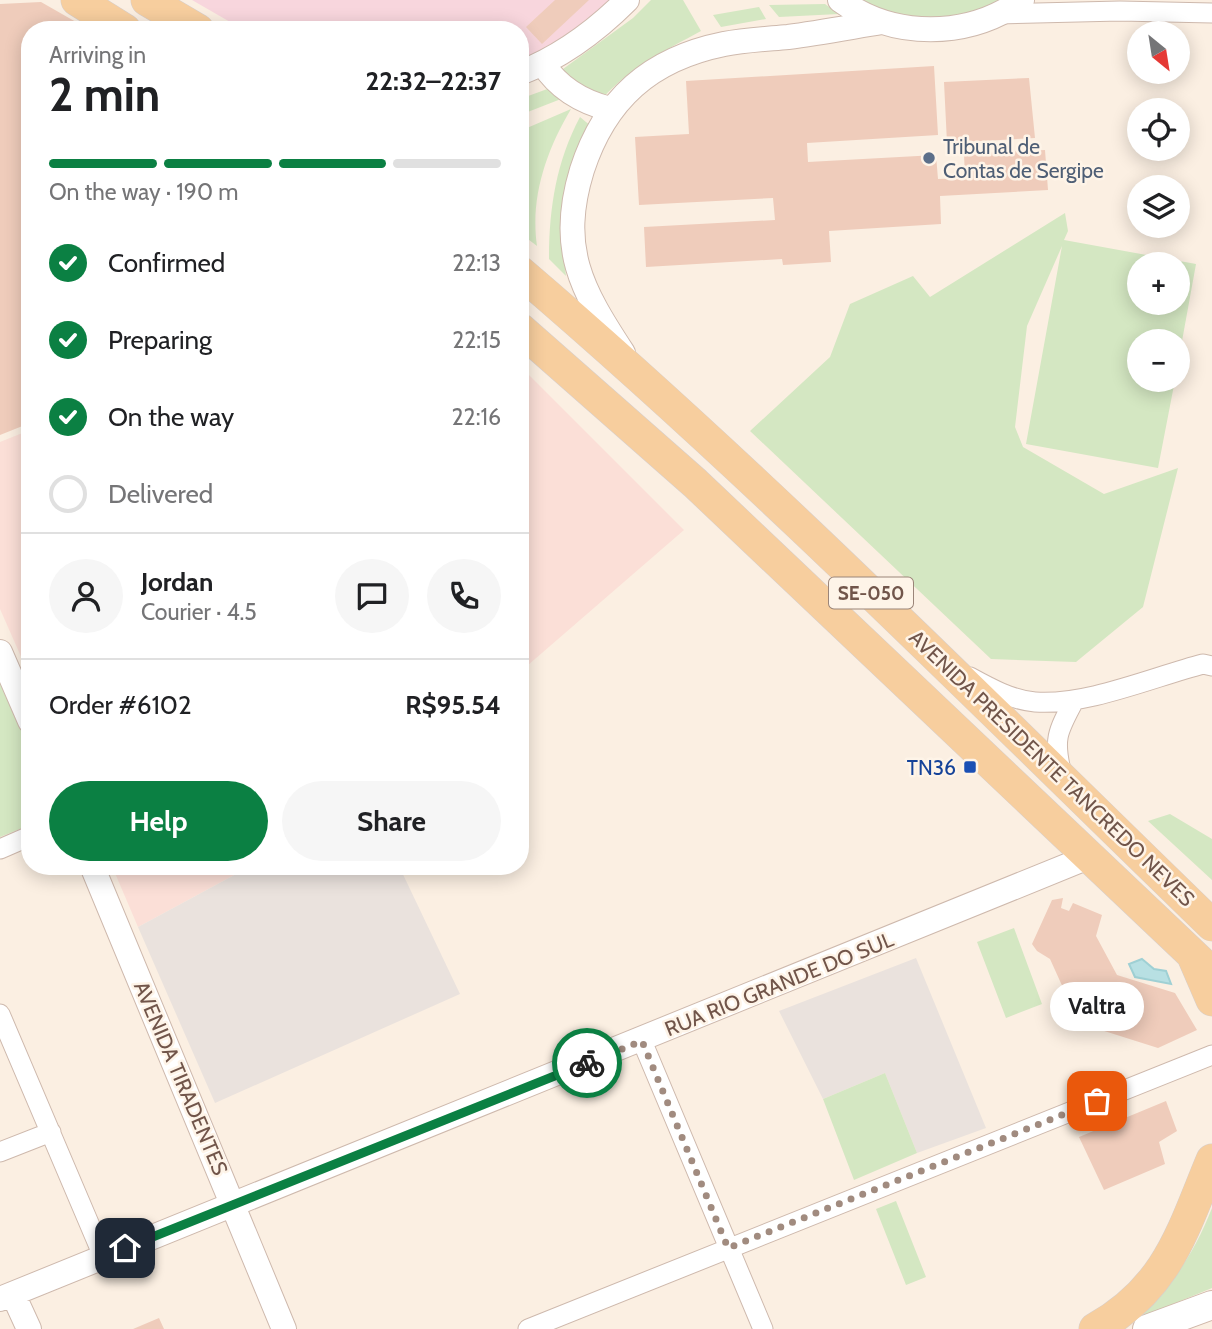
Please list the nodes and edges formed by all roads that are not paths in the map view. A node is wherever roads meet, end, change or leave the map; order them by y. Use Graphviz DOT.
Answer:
graph roads {
  1 [pos="77,0"];
  2 [pos="147,0"];
  3 [pos="627,0"];
  4 [pos="840,0"];
  5 [pos="1021,0"];
  6 [pos="1212,13"];
  7 [pos="998,14"];
  8 [pos="111,21"];
  9 [pos="183,21"];
  10 [pos="882,22"];
  11 [pos="543,64"];
  12 [pos="529,69"];
  13 [pos="610,109"];
  14 [pos="529,280"];
  15 [pos="529,338"];
  16 [pos="635,371"];
  17 [pos="0,652"];
  18 [pos="948,665"];
  19 [pos="1212,666"];
  20 [pos="21,700"];
  21 [pos="1074,701"];
  22 [pos="1064,782"];
  23 [pos="21,840"];
  24 [pos="0,849"];
  25 [pos="1091,856"];
  26 [pos="96,875"];
  27 [pos="1212,925"];
  28 [pos="1202,964"];
  29 [pos="1212,1000"];
  30 [pos="0,1014"];
  31 [pos="642,1041"];
  32 [pos="1212,1055"];
  33 [pos="51,1132"];
  34 [pos="0,1152"];
  35 [pos="1212,1160"];
  36 [pos="234,1206"];
  37 [pos="728,1248"];
  38 [pos="103,1256"];
  39 [pos="7,1296"];
  40 [pos="1212,1305"];
  41 [pos="29,1329"];
  42 [pos="284,1329"];
  43 [pos="528,1329"];
  44 [pos="764,1329"];
  45 [pos="1095,1329"];
  46 [pos="1147,1329"];
  1 -- 8 [label="main road"];
  2 -- 9 [label="main road"];
  3 -- 11 [label="street"];
  4 -- 10 [label="street"];
  5 -- 7 [label="street"];
  6 -- 7 [label="street"];
  7 -- 10 [label="street"];
  10 -- 13 [label="street"];
  11 -- 12 [label="street"];
  11 -- 13 [label="street"];
  13 -- 16 [label="street"];
  14 -- 16 [label="main road, AVENIDA PRESIDENTE TANCREDO NEVES / SE-050"];
  15 -- 25 [label="main road, AVENIDA PRESIDENTE TANCREDO NEVES / SE-050"];
  16 -- 18 [label="main road, AVENIDA PRESIDENTE TANCREDO NEVES / SE-050"];
  17 -- 20 [label="street"];
  18 -- 21 [label="street"];
  18 -- 22 [label="main road, AVENIDA PRESIDENTE TANCREDO NEVES / SE-050"];
  19 -- 21 [label="street"];
  21 -- 22 [label="street"];
  22 -- 27 [label="main road, AVENIDA PRESIDENTE TANCREDO NEVES / SE-050"];
  23 -- 24 [label="street"];
  25 -- 28 [label="main road, AVENIDA PRESIDENTE TANCREDO NEVES / SE-050"];
  25 -- 31 [label="street, RUA RIO GRANDE DO SUL"];
  26 -- 36 [label="street, AVENIDA TIRADENTES"];
  28 -- 29 [label="main road"];
  30 -- 33 [label="street"];
  31 -- 36 [label="street, RUA RIO GRANDE DO SUL"];
  31 -- 37 [label="street"];
  32 -- 37 [label="street"];
  33 -- 34 [label="street"];
  33 -- 38 [label="street"];
  35 -- 45 [label="main road"];
  36 -- 38 [label="street, RUA RIO GRANDE DO SUL"];
  36 -- 42 [label="street, AVENIDA TIRADENTES"];
  37 -- 43 [label="street"];
  37 -- 44 [label="street"];
  38 -- 39 [label="street, RUA RIO GRANDE DO SUL"];
  39 -- 41 [label="street"];
  40 -- 46 [label="main road"];
}
